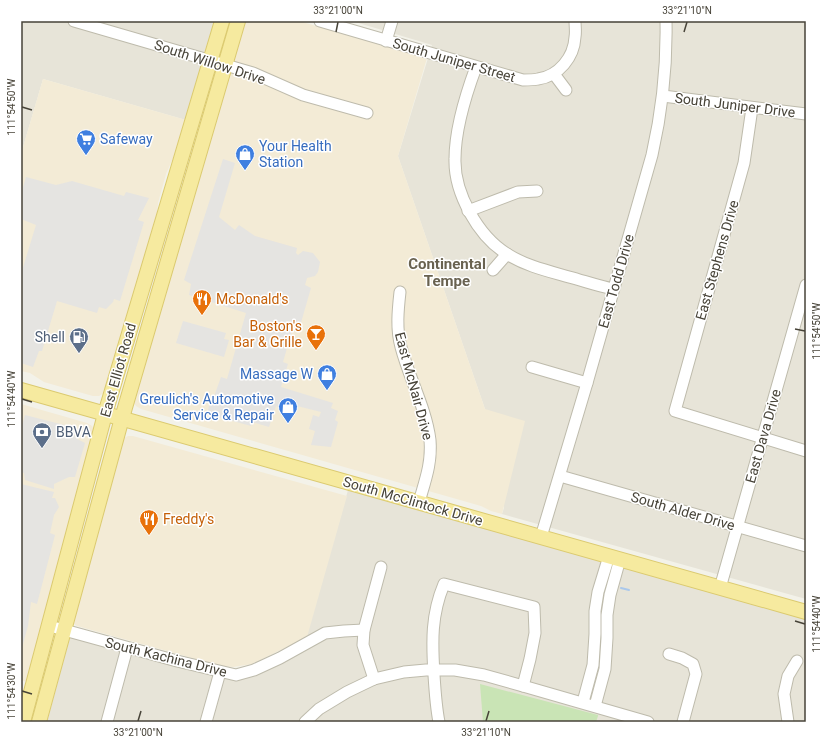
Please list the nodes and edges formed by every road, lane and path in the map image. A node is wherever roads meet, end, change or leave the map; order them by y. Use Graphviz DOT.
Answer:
graph roads {
  1 [pos="74,21"];
  2 [pos="222,21"];
  3 [pos="238,21"];
  4 [pos="320,21"];
  5 [pos="392,21"];
  6 [pos="575,21"];
  7 [pos="666,21"];
  8 [pos="386,41"];
  9 [pos="210,60"];
  10 [pos="225,64"];
  11 [pos="476,67"];
  12 [pos="554,74"];
  13 [pos="566,90"];
  14 [pos="663,96"];
  15 [pos="752,108"];
  16 [pos="368,113"];
  17 [pos="806,114"];
  18 [pos="536,191"];
  19 [pos="183,208"];
  20 [pos="468,211"];
  21 [pos="164,214"];
  22 [pos="507,254"];
  23 [pos="493,270"];
  24 [pos="806,285"];
  25 [pos="613,289"];
  26 [pos="400,292"];
  27 [pos="532,367"];
  28 [pos="587,383"];
  29 [pos="21,390"];
  30 [pos="105,414"];
  31 [pos="122,418"];
  32 [pos="762,438"];
  33 [pos="806,451"];
  34 [pos="560,476"];
  35 [pos="418,502"];
  36 [pos="738,527"];
  37 [pos="541,537"];
  38 [pos="806,546"];
  39 [pos="614,558"];
  40 [pos="381,567"];
  41 [pos="720,588"];
  42 [pos="806,612"];
  43 [pos="60,629"];
  44 [pos="364,630"];
  45 [pos="127,648"];
  46 [pos="669,654"];
  47 [pos="797,661"];
  48 [pos="434,670"];
  49 [pos="220,672"];
  50 [pos="374,679"];
  51 [pos="522,686"];
  52 [pos="583,702"];
  53 [pos="595,706"];
  54 [pos="643,721"];
  55 [pos="23,722"];
  56 [pos="39,722"];
  57 [pos="107,722"];
  58 [pos="206,722"];
  59 [pos="305,722"];
  60 [pos="439,722"];
  61 [pos="683,722"];
  62 [pos="788,722"];
  1 -- 9 [label="street, South Willow Drive"];
  2 -- 9 [label="main road, East Elliot Road"];
  3 -- 10 [label="main road, East Elliot Road"];
  4 -- 8 [label="street, South Juniper Street"];
  5 -- 8 [label="street"];
  6 -- 12 [label="street"];
  7 -- 14 [label="street, East Todd Drive"];
  8 -- 11 [label="street, South Juniper Street"];
  9 -- 10 [label="street, South Willow Drive"];
  9 -- 21 [label="main road, East Elliot Road"];
  10 -- 16 [label="street, South Willow Drive"];
  10 -- 19 [label="main road, East Elliot Road"];
  11 -- 12 [label="street, South Juniper Street"];
  11 -- 20 [label="street"];
  12 -- 13 [label="street"];
  14 -- 15 [label="street, South Juniper Drive"];
  14 -- 25 [label="street, East Todd Drive"];
  15 -- 17 [label="street, South Juniper Drive"];
  15 -- 32 [label="street, East Stephens Drive"];
  18 -- 20 [label="street"];
  19 -- 21 [label="main road"];
  19 -- 31 [label="main road, East Elliot Road"];
  20 -- 22 [label="street"];
  21 -- 30 [label="main road, East Elliot Road"];
  22 -- 23 [label="street"];
  22 -- 25 [label="street"];
  24 -- 32 [label="street, East Dava Drive"];
  25 -- 28 [label="street, East Todd Drive"];
  26 -- 35 [label="street, East McNair Drive"];
  27 -- 28 [label="street"];
  28 -- 34 [label="street, East Todd Drive"];
  29 -- 30 [label="main road, South McClintock Drive"];
  30 -- 31 [label="main road, South McClintock Drive"];
  30 -- 55 [label="main road, East Elliot Road"];
  31 -- 35 [label="main road, South McClintock Drive"];
  31 -- 43 [label="main road, East Elliot Road"];
  32 -- 33 [label="street"];
  32 -- 36 [label="street, East Dava Drive"];
  34 -- 36 [label="street, South Alder Drive"];
  34 -- 37 [label="street, East Todd Drive"];
  35 -- 37 [label="main road, South McClintock Drive"];
  36 -- 38 [label="street, South Alder Drive"];
  36 -- 41 [label="street, East Dava Drive"];
  37 -- 39 [label="main road, South McClintock Drive"];
  39 -- 41 [label="main road, South McClintock Drive"];
  39 -- 52 [label="street"];
  39 -- 53 [label="street"];
  40 -- 44 [label="street"];
  41 -- 42 [label="main road, South McClintock Drive"];
  43 -- 45 [label="street, South Kachina Drive"];
  43 -- 56 [label="main road, East Elliot Road"];
  44 -- 49 [label="street, South Kachina Drive"];
  44 -- 50 [label="street"];
  45 -- 49 [label="street, South Kachina Drive"];
  45 -- 57 [label="street"];
  46 -- 61 [label="street"];
  47 -- 62 [label="street"];
  48 -- 50 [label="street"];
  48 -- 51 [label="street"];
  48 -- 51 [label="street"];
  48 -- 60 [label="street"];
  49 -- 58 [label="street"];
  50 -- 59 [label="street"];
  51 -- 52 [label="street"];
  52 -- 53 [label="street"];
  53 -- 54 [label="street"];
}
